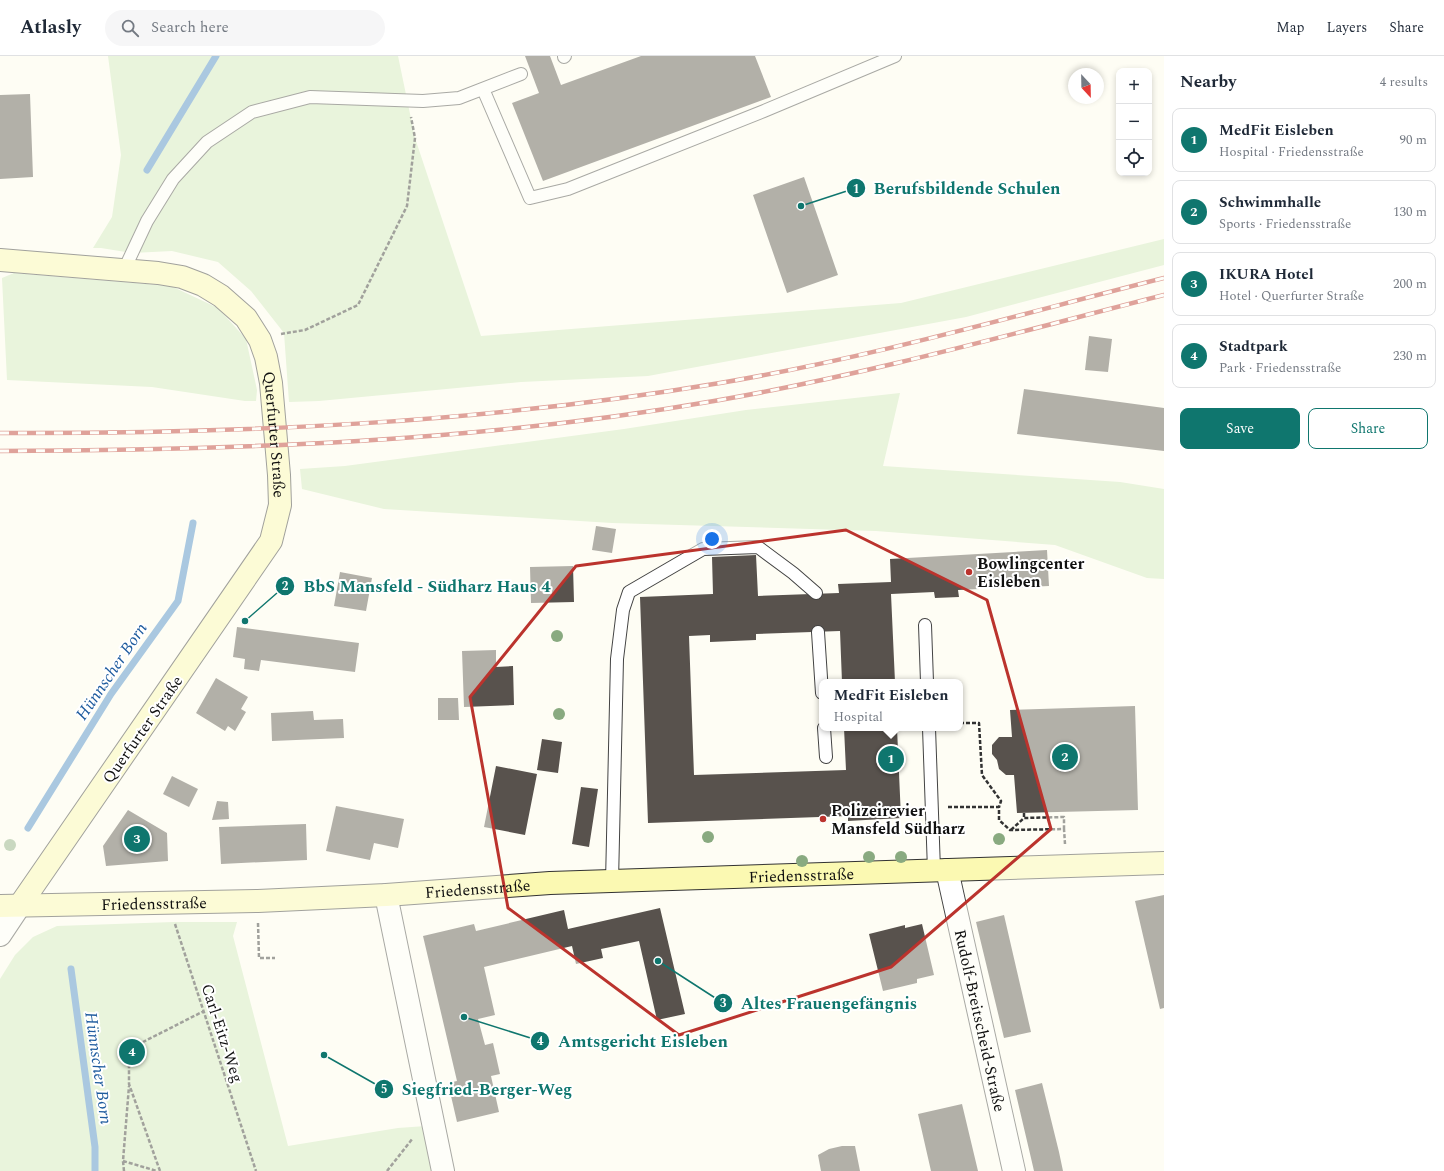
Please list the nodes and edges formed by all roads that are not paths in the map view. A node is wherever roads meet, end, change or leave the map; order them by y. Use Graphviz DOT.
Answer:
graph roads {
  1 [pos="895,56"];
  2 [pos="521,74"];
  3 [pos="483,89"];
  4 [pos="0,260"];
  5 [pos="124,270"];
  6 [pos="816,594"];
  7 [pos="925,626"];
  8 [pos="818,632"];
  9 [pos="821,679"];
  10 [pos="927,679"];
  11 [pos="824,731"];
  12 [pos="929,731"];
  13 [pos="826,757"];
  14 [pos="1164,863"];
  15 [pos="941,870"];
  16 [pos="612,882"];
  17 [pos="386,895"];
  18 [pos="10,906"];
  19 [pos="0,935"];
  20 [pos="443,1171"];
  21 [pos="1014,1171"];
  1 -- 3 [label="lane"];
  2 -- 3 [label="lane"];
  3 -- 5 [label="lane"];
  4 -- 5 [label="main road, Querfurter Straße"];
  5 -- 18 [label="main road, Querfurter Straße"];
  6 -- 16 [label="lane"];
  7 -- 10 [label="lane"];
  8 -- 9 [label="lane"];
  11 -- 13 [label="lane"];
  12 -- 15 [label="lane"];
  14 -- 15 [label="main road, Friedensstraße"];
  15 -- 16 [label="main road, Friedensstraße"];
  15 -- 21 [label="street, Rudolf-Breitscheid-Straße"];
  16 -- 17 [label="main road, Friedensstraße"];
  17 -- 18 [label="main road, Friedensstraße"];
  17 -- 20 [label="street"];
  18 -- 19 [label="street"];
}
